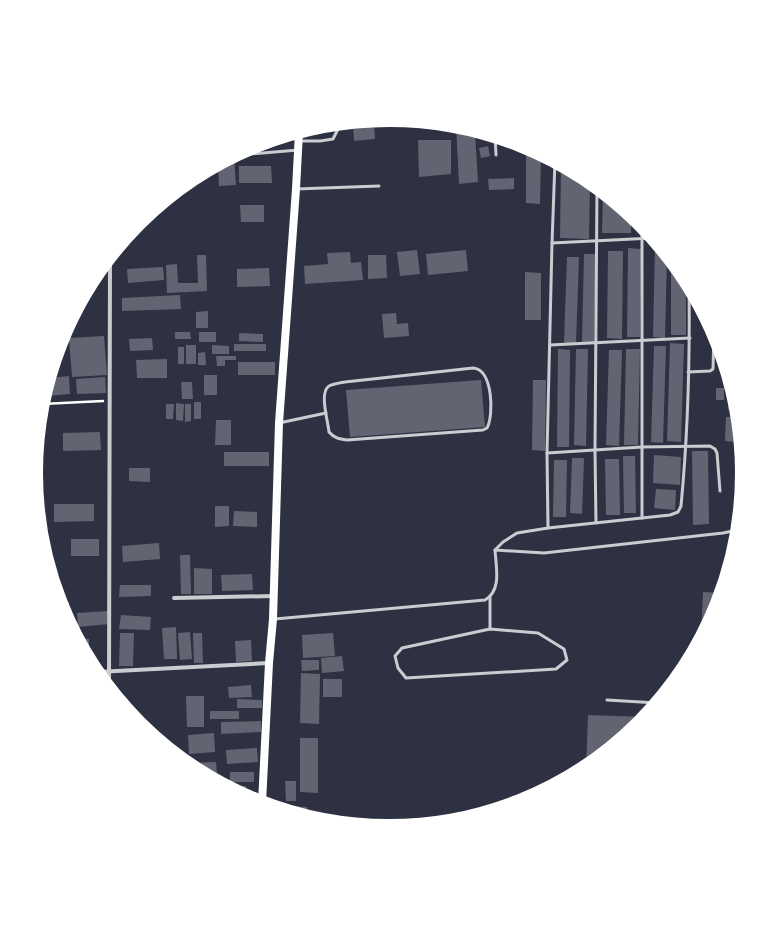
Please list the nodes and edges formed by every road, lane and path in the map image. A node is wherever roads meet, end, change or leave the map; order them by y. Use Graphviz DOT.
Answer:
graph roads {
  1 [pos="338,129"];
  2 [pos="299,137"];
  3 [pos="299,141"];
  4 [pos="495,142"];
  5 [pos="298,150"];
  6 [pos="253,154"];
  7 [pos="496,155"];
  8 [pos="555,167"];
  9 [pos="380,186"];
  10 [pos="296,188"];
  11 [pos="598,195"];
  12 [pos="642,234"];
  13 [pos="642,239"];
  14 [pos="646,239"];
  15 [pos="598,241"];
  16 [pos="552,243"];
  17 [pos="110,267"];
  18 [pos="689,298"];
  19 [pos="690,338"];
  20 [pos="642,341"];
  21 [pos="596,343"];
  22 [pos="550,345"];
  23 [pos="714,347"];
  24 [pos="688,372"];
  25 [pos="109,400"];
  26 [pos="49,404"];
  27 [pos="326,413"];
  28 [pos="279,423"];
  29 [pos="642,447"];
  30 [pos="686,447"];
  31 [pos="595,450"];
  32 [pos="547,453"];
  33 [pos="720,491"];
  34 [pos="642,518"];
  35 [pos="596,523"];
  36 [pos="548,528"];
  37 [pos="732,531"];
  38 [pos="495,550"];
  39 [pos="274,596"];
  40 [pos="490,596"];
  41 [pos="174,598"];
  42 [pos="273,620"];
  43 [pos="490,630"];
  44 [pos="269,663"];
  45 [pos="105,672"];
  46 [pos="109,672"];
  47 [pos="109,678"];
  48 [pos="607,700"];
  49 [pos="650,703"];
  50 [pos="262,796"];
  1 -- 3 [label="lane"];
  2 -- 3 [label="main road"];
  3 -- 5 [label="main road"];
  4 -- 7 [label="lane"];
  5 -- 6 [label="lane"];
  5 -- 10 [label="main road"];
  8 -- 16 [label="lane"];
  9 -- 10 [label="lane"];
  10 -- 28 [label="main road"];
  11 -- 15 [label="lane"];
  12 -- 13 [label="lane"];
  13 -- 14 [label="lane"];
  13 -- 15 [label="lane"];
  13 -- 20 [label="lane"];
  15 -- 16 [label="lane"];
  15 -- 21 [label="lane"];
  16 -- 22 [label="lane"];
  17 -- 25 [label="street"];
  18 -- 19 [label="lane"];
  19 -- 20 [label="lane"];
  19 -- 24 [label="lane"];
  20 -- 21 [label="lane"];
  20 -- 29 [label="lane"];
  21 -- 22 [label="lane"];
  21 -- 31 [label="lane"];
  22 -- 32 [label="lane"];
  23 -- 24 [label="lane"];
  24 -- 30 [label="lane"];
  25 -- 26 [label="path"];
  25 -- 46 [label="street"];
  27 -- 27 [label="lane"];
  27 -- 28 [label="lane"];
  28 -- 39 [label="main road"];
  29 -- 30 [label="lane"];
  29 -- 31 [label="lane"];
  29 -- 34 [label="lane"];
  30 -- 33 [label="lane"];
  30 -- 34 [label="lane"];
  31 -- 32 [label="lane"];
  31 -- 35 [label="lane"];
  32 -- 36 [label="lane"];
  34 -- 35 [label="lane"];
  35 -- 36 [label="lane"];
  36 -- 38 [label="lane"];
  37 -- 38 [label="lane"];
  38 -- 40 [label="lane"];
  39 -- 41 [label="street"];
  39 -- 42 [label="main road"];
  40 -- 42 [label="lane"];
  40 -- 43 [label="lane"];
  42 -- 44 [label="main road"];
  43 -- 43 [label="lane"];
  44 -- 46 [label="street"];
  44 -- 50 [label="main road"];
  45 -- 46 [label="street"];
  46 -- 47 [label="street"];
  48 -- 49 [label="lane"];
}
